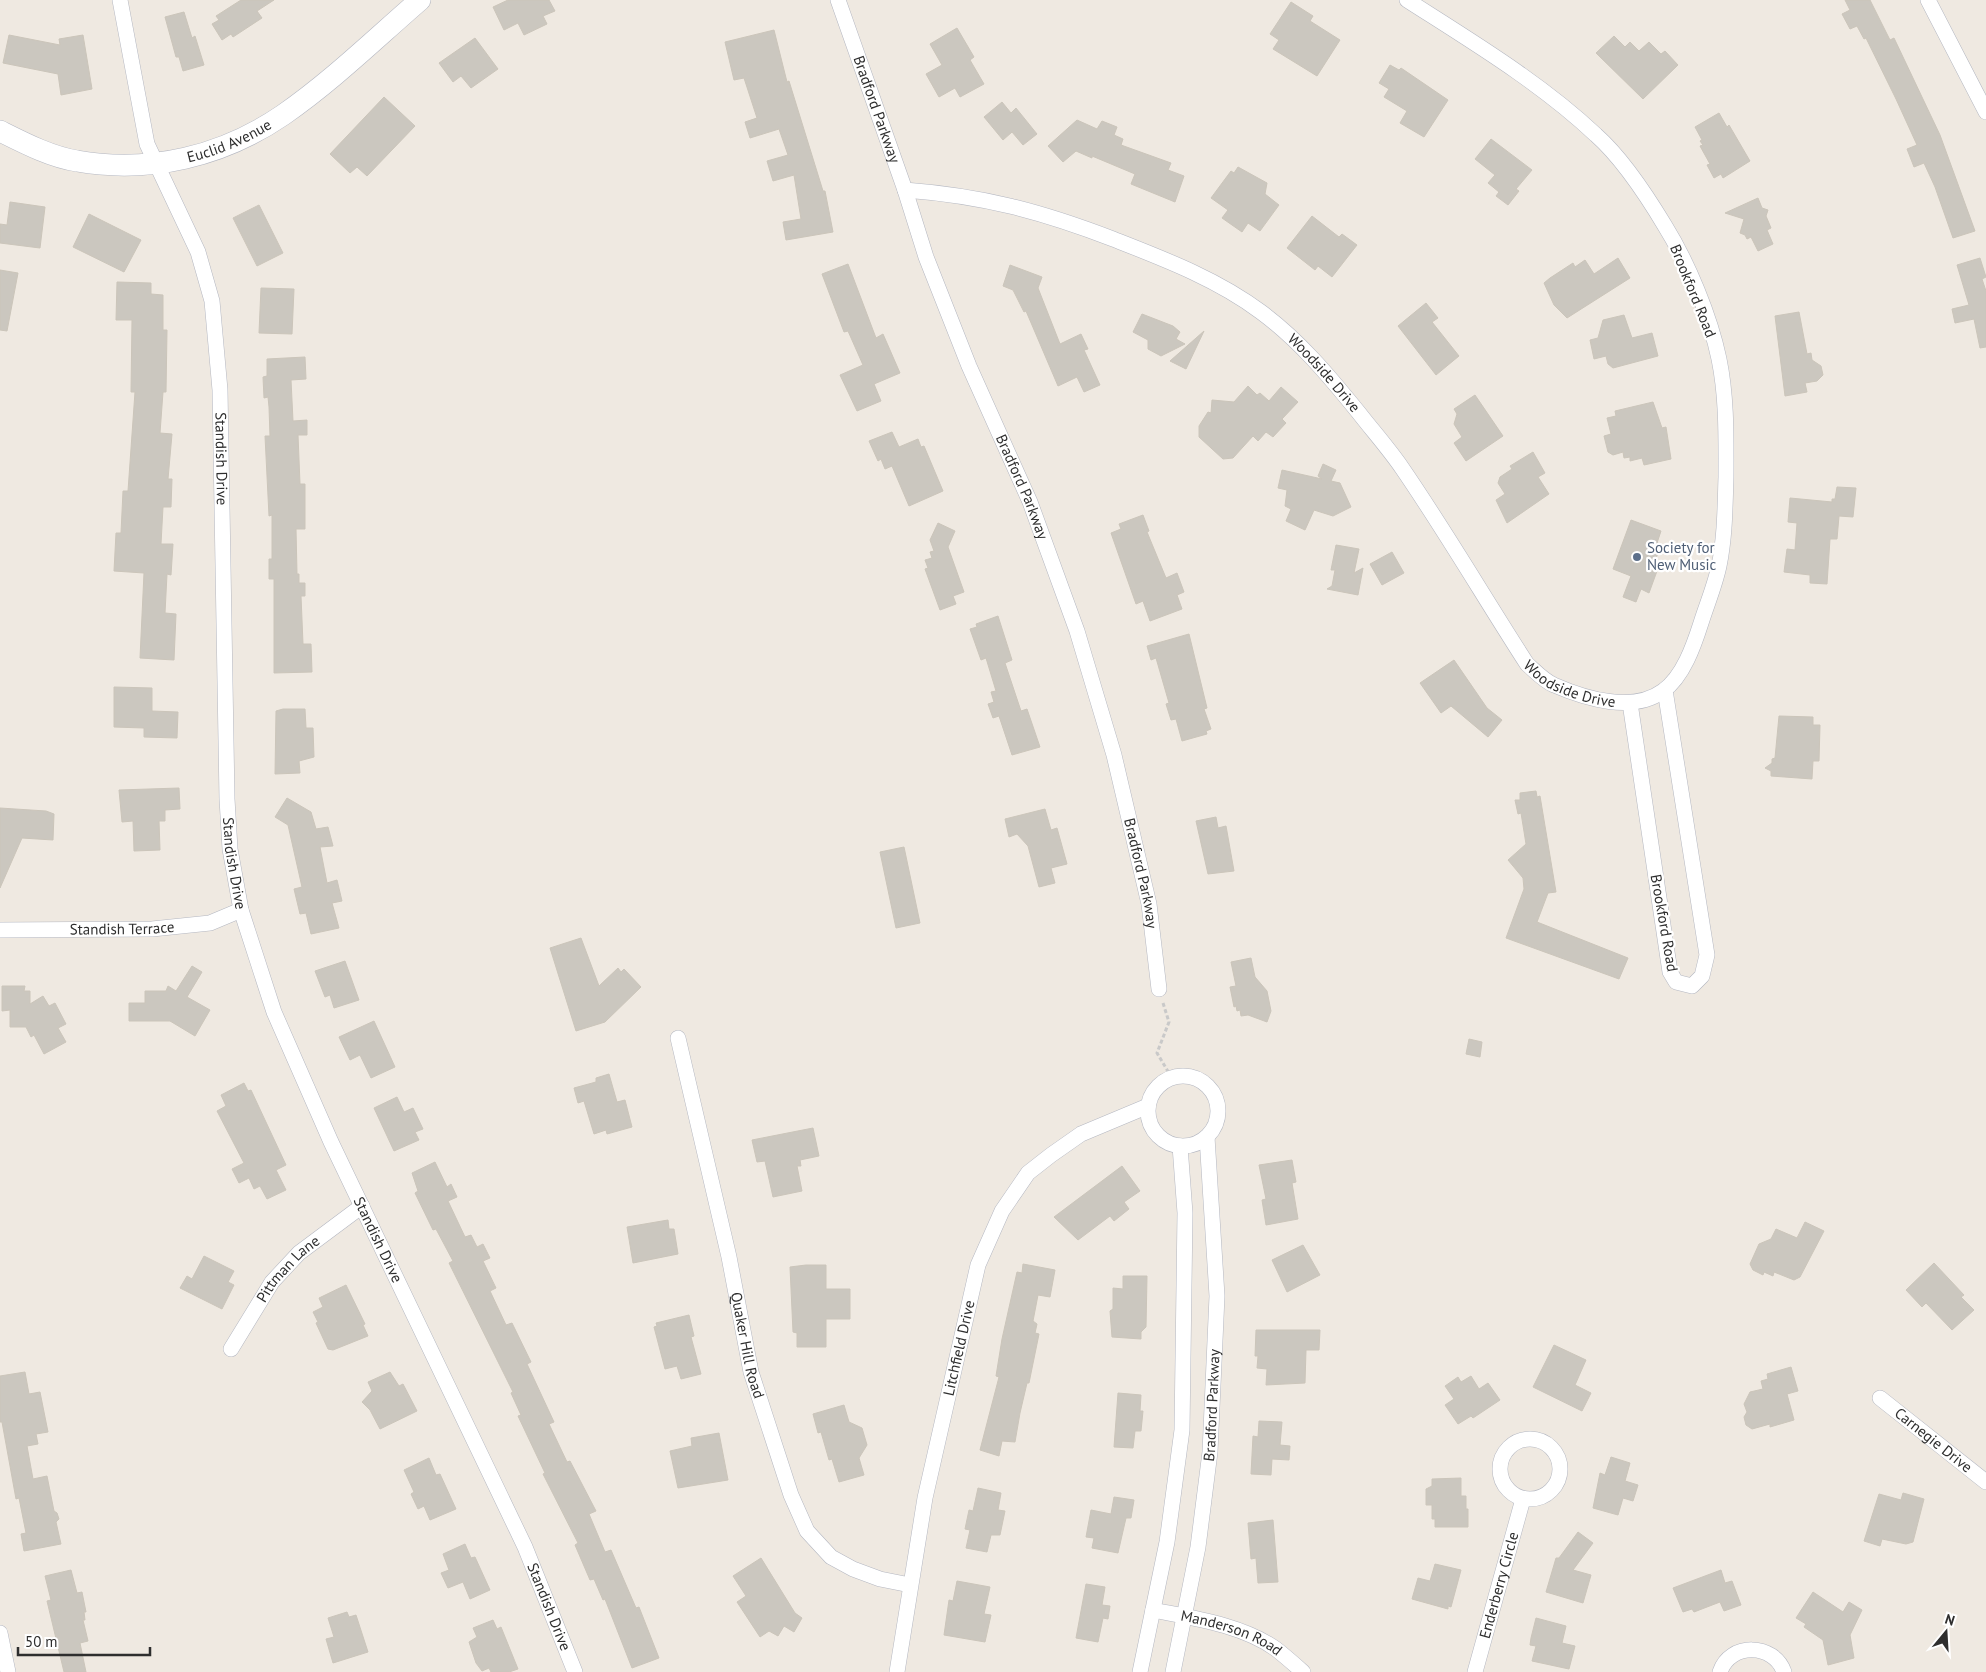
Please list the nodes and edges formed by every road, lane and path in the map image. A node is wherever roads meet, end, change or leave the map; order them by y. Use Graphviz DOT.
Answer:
graph roads {
  1 [pos="120,0"];
  2 [pos="420,0"];
  3 [pos="838,0"];
  4 [pos="1407,0"];
  5 [pos="1928,0"];
  6 [pos="1986,112"];
  7 [pos="0,131"];
  8 [pos="157,165"];
  9 [pos="904,190"];
  10 [pos="1665,690"];
  11 [pos="1630,703"];
  12 [pos="241,910"];
  13 [pos="0,930"];
  14 [pos="1159,989"];
  15 [pos="678,1038"];
  16 [pos="1172,1078"];
  17 [pos="1148,1106"];
  18 [pos="1207,1136"];
  19 [pos="1180,1146"];
  20 [pos="362,1206"];
  21 [pos="231,1349"];
  22 [pos="1880,1398"];
  23 [pos="1986,1482"];
  24 [pos="1523,1499"];
  25 [pos="910,1585"];
  26 [pos="1153,1610"];
  27 [pos="1184,1616"];
  28 [pos="0,1632"];
  29 [pos="8,1672"];
  30 [pos="575,1672"];
  31 [pos="897,1672"];
  32 [pos="1140,1672"];
  33 [pos="1173,1672"];
  34 [pos="1303,1672"];
  35 [pos="1476,1672"];
  36 [pos="1720,1672"];
  37 [pos="1784,1672"];
  1 -- 8 [label="street, Standish Drive"];
  2 -- 8 [label="street, Euclid Avenue"];
  3 -- 9 [label="street, Bradford Parkway"];
  4 -- 10 [label="street, Brookford Road"];
  5 -- 6 [label="street"];
  7 -- 8 [label="street, Euclid Avenue"];
  8 -- 12 [label="street, Standish Drive"];
  9 -- 11 [label="street, Woodside Drive"];
  9 -- 14 [label="street, Bradford Parkway"];
  10 -- 11 [label="street, Brookford Road"];
  10 -- 11 [label="street, Brookford Road"];
  12 -- 13 [label="street, Standish Terrace"];
  12 -- 20 [label="street, Standish Drive"];
  14 -- 16 [label="path"];
  15 -- 25 [label="street, Quaker Hill Road"];
  16 -- 17 [label="street"];
  16 -- 18 [label="street, Bradford Parkway"];
  17 -- 19 [label="street"];
  17 -- 25 [label="street, Litchfield Drive"];
  18 -- 19 [label="street"];
  18 -- 27 [label="street, Bradford Parkway"];
  19 -- 26 [label="street, Bradford Parkway"];
  20 -- 21 [label="street, Pittman Lane"];
  20 -- 30 [label="street, Standish Drive"];
  22 -- 23 [label="street, Carnegie Drive"];
  24 -- 24 [label="street"];
  24 -- 35 [label="street, Enderberry Circle"];
  25 -- 31 [label="street, Litchfield Drive"];
  26 -- 27 [label="street, Manderson Road"];
  26 -- 32 [label="street, Bradford Parkway"];
  27 -- 33 [label="street, Bradford Parkway"];
  27 -- 34 [label="street, Manderson Road"];
  28 -- 29 [label="street"];
  36 -- 37 [label="street"];
}
